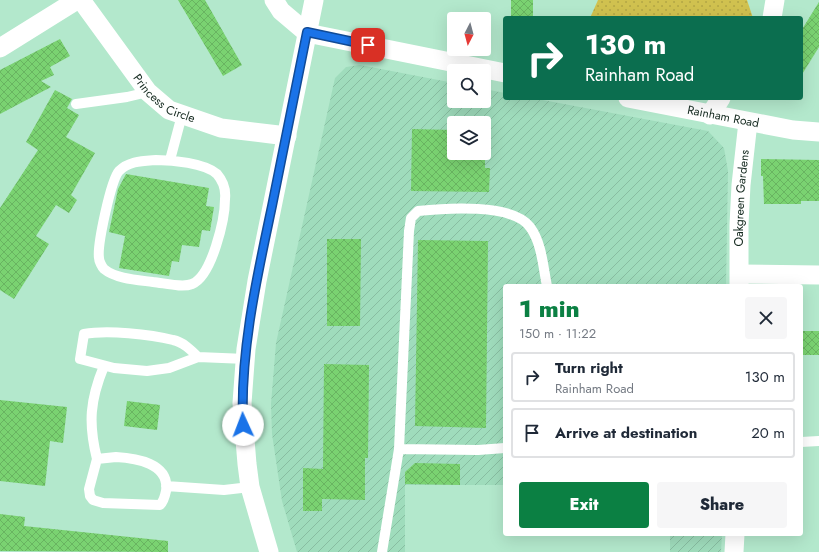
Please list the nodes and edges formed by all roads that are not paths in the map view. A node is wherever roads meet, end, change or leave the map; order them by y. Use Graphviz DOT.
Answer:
graph roads {
  1 [pos="77,0"];
  2 [pos="81,0"];
  3 [pos="274,0"];
  4 [pos="314,0"];
  5 [pos="775,0"];
  6 [pos="772,16"];
  7 [pos="307,32"];
  8 [pos="0,48"];
  9 [pos="503,73"];
  10 [pos="148,92"];
  11 [pos="638,100"];
  12 [pos="720,100"];
  13 [pos="76,104"];
  14 [pos="182,115"];
  15 [pos="710,115"];
  16 [pos="748,122"];
  17 [pos="819,132"];
  18 [pos="287,136"];
  19 [pos="170,160"];
  20 [pos="819,275"];
  21 [pos="739,280"];
  22 [pos="547,284"];
  23 [pos="198,357"];
  24 [pos="246,359"];
  25 [pos="104,366"];
  26 [pos="819,441"];
  27 [pos="803,442"];
  28 [pos="399,448"];
  29 [pos="503,448"];
  30 [pos="97,459"];
  31 [pos="166,486"];
  32 [pos="250,488"];
  33 [pos="735,536"];
  34 [pos="270,552"];
  35 [pos="382,552"];
  36 [pos="734,552"];
  1 -- 8 [label="street"];
  2 -- 10 [label="street, Princess Circle"];
  3 -- 7 [label="street"];
  4 -- 7 [label="street"];
  5 -- 6 [label="street"];
  7 -- 9 [label="street"];
  7 -- 18 [label="street"];
  10 -- 13 [label="lane"];
  10 -- 14 [label="street, Princess Circle"];
  11 -- 15 [label="street, Rainham Road"];
  12 -- 15 [label="street"];
  14 -- 18 [label="street, Princess Circle"];
  14 -- 19 [label="lane"];
  15 -- 16 [label="street, Rainham Road"];
  16 -- 17 [label="street, Rainham Road"];
  16 -- 21 [label="street, Oakgreen Gardens"];
  18 -- 24 [label="street"];
  19 -- 19 [label="lane"];
  20 -- 21 [label="street, Oakgreen Gardens"];
  22 -- 28 [label="lane"];
  23 -- 24 [label="lane"];
  23 -- 25 [label="lane"];
  23 -- 25 [label="lane"];
  24 -- 32 [label="street"];
  25 -- 30 [label="lane"];
  26 -- 27 [label="lane"];
  28 -- 29 [label="lane"];
  28 -- 35 [label="lane"];
  30 -- 31 [label="lane"];
  30 -- 31 [label="lane"];
  31 -- 32 [label="lane"];
  32 -- 34 [label="street"];
  33 -- 36 [label="street"];
}
